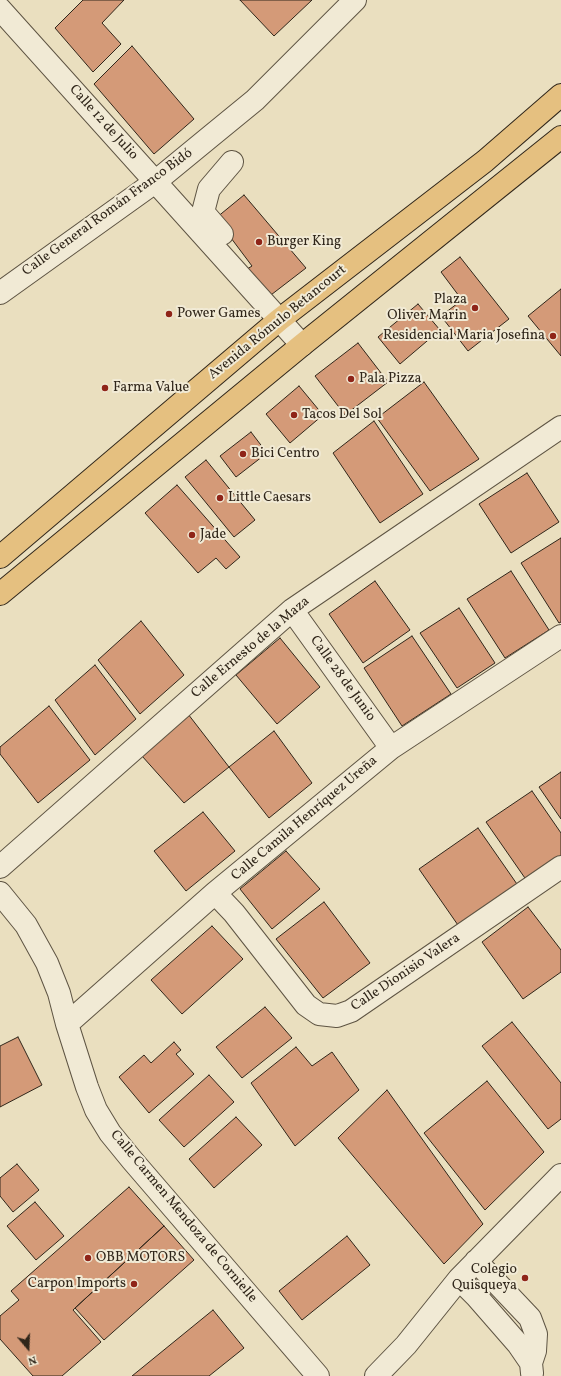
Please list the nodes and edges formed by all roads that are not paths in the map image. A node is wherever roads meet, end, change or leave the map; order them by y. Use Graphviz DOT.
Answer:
graph roads {
  1 [pos="355,0"];
  2 [pos="0,9"];
  3 [pos="561,95"];
  4 [pos="561,137"];
  5 [pos="232,162"];
  6 [pos="155,182"];
  7 [pos="235,271"];
  8 [pos="0,293"];
  9 [pos="279,320"];
  10 [pos="302,345"];
  11 [pos="561,428"];
  12 [pos="0,557"];
  13 [pos="0,594"];
  14 [pos="292,610"];
  15 [pos="561,636"];
  16 [pos="391,748"];
  17 [pos="0,867"];
  18 [pos="561,867"];
  19 [pos="215,893"];
  20 [pos="0,894"];
  21 [pos="67,1024"];
  22 [pos="561,1175"];
  23 [pos="476,1261"];
  24 [pos="459,1279"];
  25 [pos="532,1369"];
  26 [pos="318,1376"];
  27 [pos="376,1376"];
  1 -- 6 [label="street, Calle General Román Franco Bidó"];
  2 -- 6 [label="street, Calle 12 de Julio"];
  3 -- 9 [label="main road, Avenida Rómulo Betancourt"];
  4 -- 10 [label="main road"];
  5 -- 7 [label="street"];
  6 -- 7 [label="street, Calle 12 de Julio"];
  6 -- 8 [label="street, Calle General Román Franco Bidó"];
  7 -- 9 [label="street, Calle 12 de Julio"];
  9 -- 10 [label="street, Calle 12 de Julio"];
  9 -- 12 [label="main road, Avenida Rómulo Betancourt"];
  10 -- 13 [label="main road"];
  11 -- 14 [label="street, Calle Ernesto de la Maza"];
  14 -- 16 [label="street, Calle 28 de Junio"];
  14 -- 17 [label="street, Calle Ernesto de la Maza"];
  15 -- 16 [label="street, Calle Camila Henríquez Ureña"];
  16 -- 19 [label="street, Calle Camila Henríquez Ureña"];
  18 -- 19 [label="street, Calle Dionisio Valera"];
  19 -- 21 [label="street, Calle Camila Henríquez Ureña"];
  20 -- 21 [label="street, Calle Carmen Mendoza de Cornielle"];
  21 -- 26 [label="street, Calle Carmen Mendoza de Cornielle"];
  22 -- 23 [label="street"];
  23 -- 24 [label="street"];
  23 -- 25 [label="street"];
  24 -- 25 [label="street"];
  24 -- 27 [label="street"];
}
